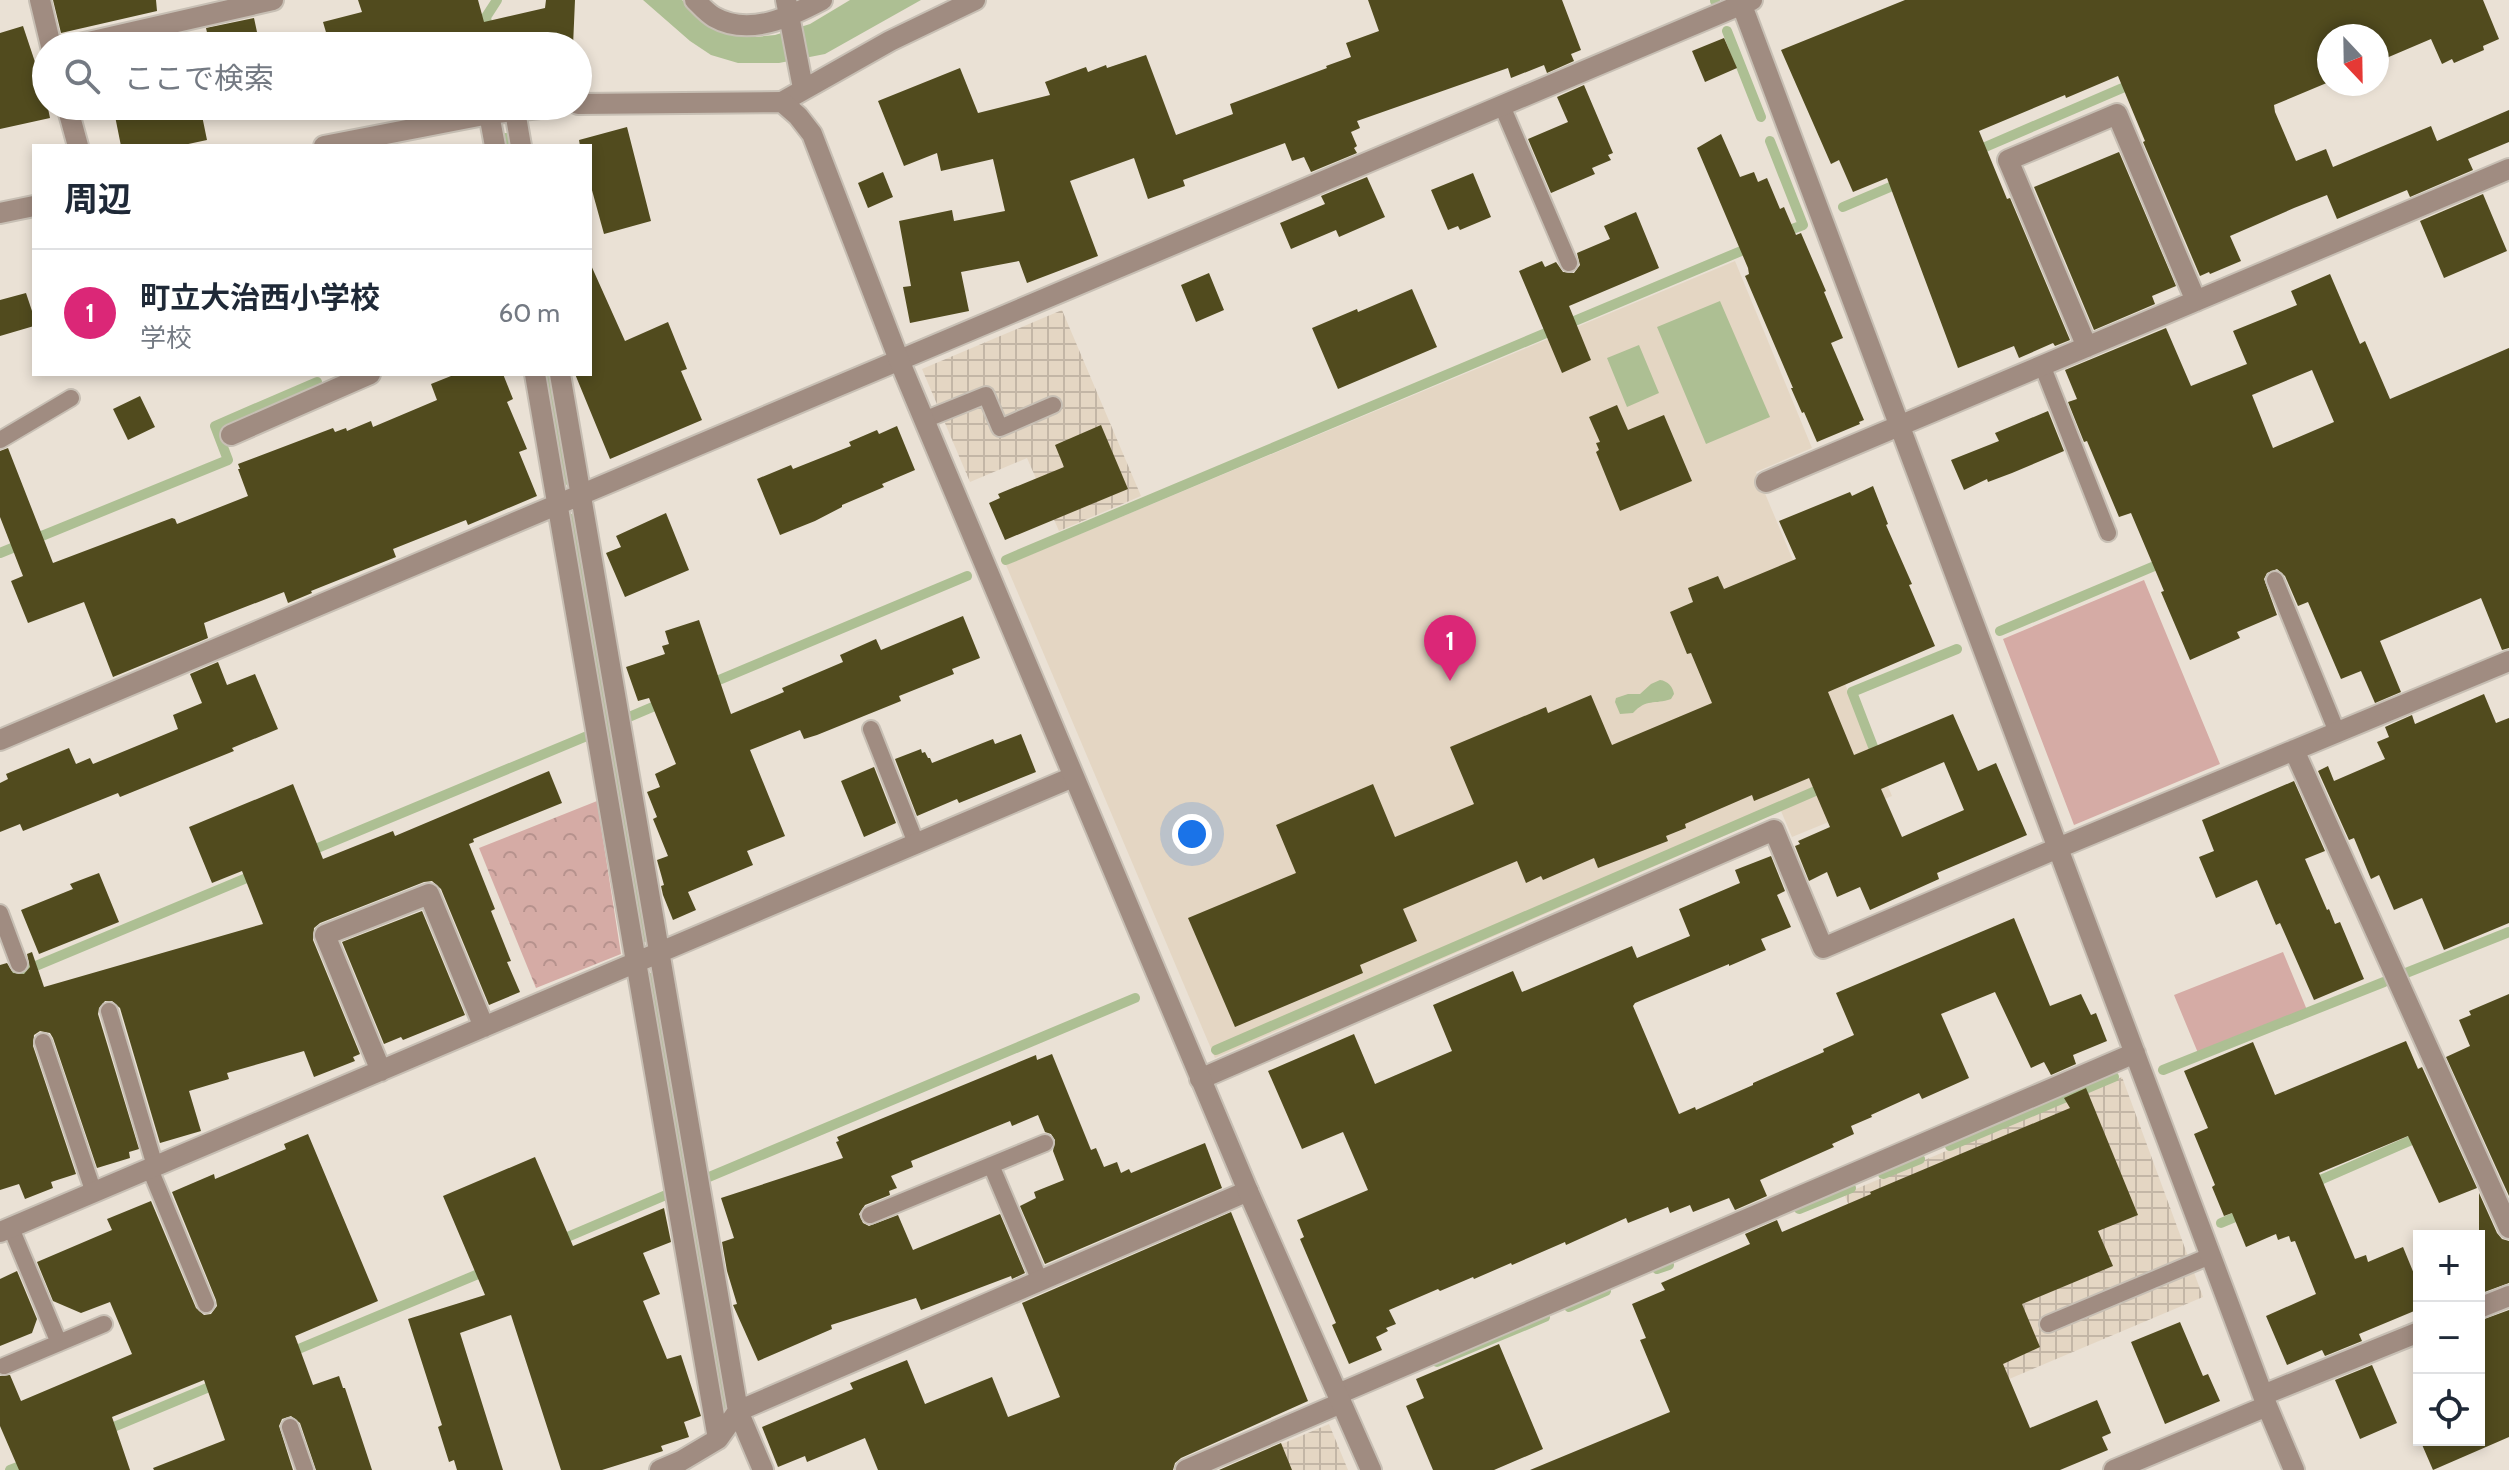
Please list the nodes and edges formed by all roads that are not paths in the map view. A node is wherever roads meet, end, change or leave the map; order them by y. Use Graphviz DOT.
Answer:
graph roads {
  1 [pos="40,0"];
  2 [pos="273,0"];
  3 [pos="695,0"];
  4 [pos="822,0"];
  5 [pos="975,0"];
  6 [pos="1744,2"];
  7 [pos="789,15"];
  8 [pos="48,32"];
  9 [pos="132,32"];
  10 [pos="803,88"];
  11 [pos="782,102"];
  12 [pos="592,104"];
  13 [pos="1502,106"];
  14 [pos="71,120"];
  15 [pos="458,120"];
  16 [pos="490,120"];
  17 [pos="517,120"];
  18 [pos="77,144"];
  19 [pos="334,144"];
  20 [pos="495,144"];
  21 [pos="521,144"];
  22 [pos="2509,169"];
  23 [pos="32,206"];
  24 [pos="0,213"];
  25 [pos="1569,263"];
  26 [pos="2196,301"];
  27 [pos="2087,347"];
  28 [pos="899,360"];
  29 [pos="2042,365"];
  30 [pos="365,376"];
  31 [pos="535,376"];
  32 [pos="560,376"];
  33 [pos="71,398"];
  34 [pos="1053,405"];
  35 [pos="924,420"];
  36 [pos="1899,426"];
  37 [pos="231,435"];
  38 [pos="0,440"];
  39 [pos="1766,482"];
  40 [pos="581,495"];
  41 [pos="558,505"];
  42 [pos="2108,533"];
  43 [pos="2275,580"];
  44 [pos="2509,661"];
  45 [pos="871,729"];
  46 [pos="2337,732"];
  47 [pos="0,740"];
  48 [pos="2294,750"];
  49 [pos="1073,777"];
  50 [pos="916,843"];
  51 [pos="2058,848"];
  52 [pos="0,913"];
  53 [pos="658,953"];
  54 [pos="635,963"];
  55 [pos="19,964"];
  56 [pos="109,1011"];
  57 [pos="484,1027"];
  58 [pos="43,1042"];
  59 [pos="2135,1053"];
  60 [pos="381,1071"];
  61 [pos="1200,1079"];
  62 [pos="1045,1143"];
  63 [pos="991,1165"];
  64 [pos="152,1168"];
  65 [pos="1248,1191"];
  66 [pos="94,1193"];
  67 [pos="2502,1196"];
  68 [pos="870,1215"];
  69 [pos="2509,1228"];
  70 [pos="5,1230"];
  71 [pos="2210,1256"];
  72 [pos="1040,1281"];
  73 [pos="2509,1296"];
  74 [pos="206,1304"];
  75 [pos="2485,1306"];
  76 [pos="104,1324"];
  77 [pos="2048,1324"];
  78 [pos="2413,1335"];
  79 [pos="59,1343"];
  80 [pos="4,1366"];
  81 [pos="1340,1398"];
  82 [pos="2265,1401"];
  83 [pos="738,1411"];
  84 [pos="290,1427"];
  85 [pos="718,1439"];
  86 [pos="682,1466"];
  87 [pos="305,1470"];
  88 [pos="660,1470"];
  89 [pos="763,1470"];
  90 [pos="1186,1470"];
  91 [pos="1371,1470"];
  92 [pos="2114,1470"];
  93 [pos="2294,1470"];
  1 -- 8 [label="street"];
  2 -- 9 [label="street"];
  3 -- 7 [label="street"];
  4 -- 7 [label="street"];
  5 -- 10 [label="street"];
  6 -- 13 [label="street"];
  6 -- 36 [label="street"];
  7 -- 10 [label="street"];
  10 -- 11 [label="street"];
  11 -- 12 [label="street"];
  11 -- 28 [label="street"];
  13 -- 25 [label="lane"];
  13 -- 28 [label="street"];
  14 -- 18 [label="street"];
  15 -- 19 [label="street"];
  16 -- 20 [label="street"];
  17 -- 21 [label="street"];
  22 -- 26 [label="street"];
  23 -- 24 [label="street"];
  26 -- 27 [label="street"];
  26 -- 27 [label="street"];
  27 -- 29 [label="street"];
  28 -- 35 [label="street"];
  28 -- 40 [label="street"];
  29 -- 36 [label="street"];
  29 -- 42 [label="lane"];
  30 -- 37 [label="street"];
  31 -- 41 [label="street"];
  32 -- 40 [label="street"];
  33 -- 38 [label="lane"];
  34 -- 35 [label="lane"];
  35 -- 49 [label="street"];
  36 -- 39 [label="street"];
  36 -- 51 [label="street"];
  40 -- 41 [label="street"];
  40 -- 53 [label="street"];
  41 -- 47 [label="street"];
  41 -- 54 [label="street"];
  43 -- 46 [label="lane"];
  44 -- 46 [label="street"];
  45 -- 50 [label="lane"];
  46 -- 48 [label="street"];
  48 -- 51 [label="street"];
  48 -- 67 [label="street"];
  49 -- 50 [label="street"];
  49 -- 61 [label="street"];
  50 -- 53 [label="street"];
  51 -- 59 [label="street"];
  51 -- 61 [label="street"];
  52 -- 55 [label="lane"];
  53 -- 54 [label="street"];
  53 -- 83 [label="street"];
  54 -- 57 [label="street"];
  54 -- 85 [label="street"];
  56 -- 64 [label="lane"];
  57 -- 60 [label="street"];
  57 -- 60 [label="street"];
  58 -- 66 [label="lane"];
  59 -- 71 [label="street"];
  59 -- 81 [label="street"];
  60 -- 64 [label="street"];
  61 -- 65 [label="street"];
  62 -- 63 [label="lane"];
  63 -- 68 [label="lane"];
  63 -- 72 [label="lane"];
  64 -- 66 [label="street"];
  64 -- 74 [label="lane"];
  65 -- 72 [label="street"];
  65 -- 81 [label="street"];
  66 -- 70 [label="street"];
  67 -- 69 [label="street"];
  70 -- 79 [label="lane"];
  71 -- 77 [label="lane"];
  71 -- 82 [label="street"];
  72 -- 83 [label="street"];
  73 -- 75 [label="street"];
  76 -- 79 [label="lane"];
  78 -- 82 [label="street"];
  79 -- 80 [label="lane"];
  81 -- 90 [label="street"];
  81 -- 91 [label="street"];
  82 -- 92 [label="street"];
  82 -- 93 [label="street"];
  83 -- 85 [label="street"];
  83 -- 89 [label="street"];
  84 -- 87 [label="lane"];
  85 -- 86 [label="street"];
  86 -- 88 [label="street"];
}
